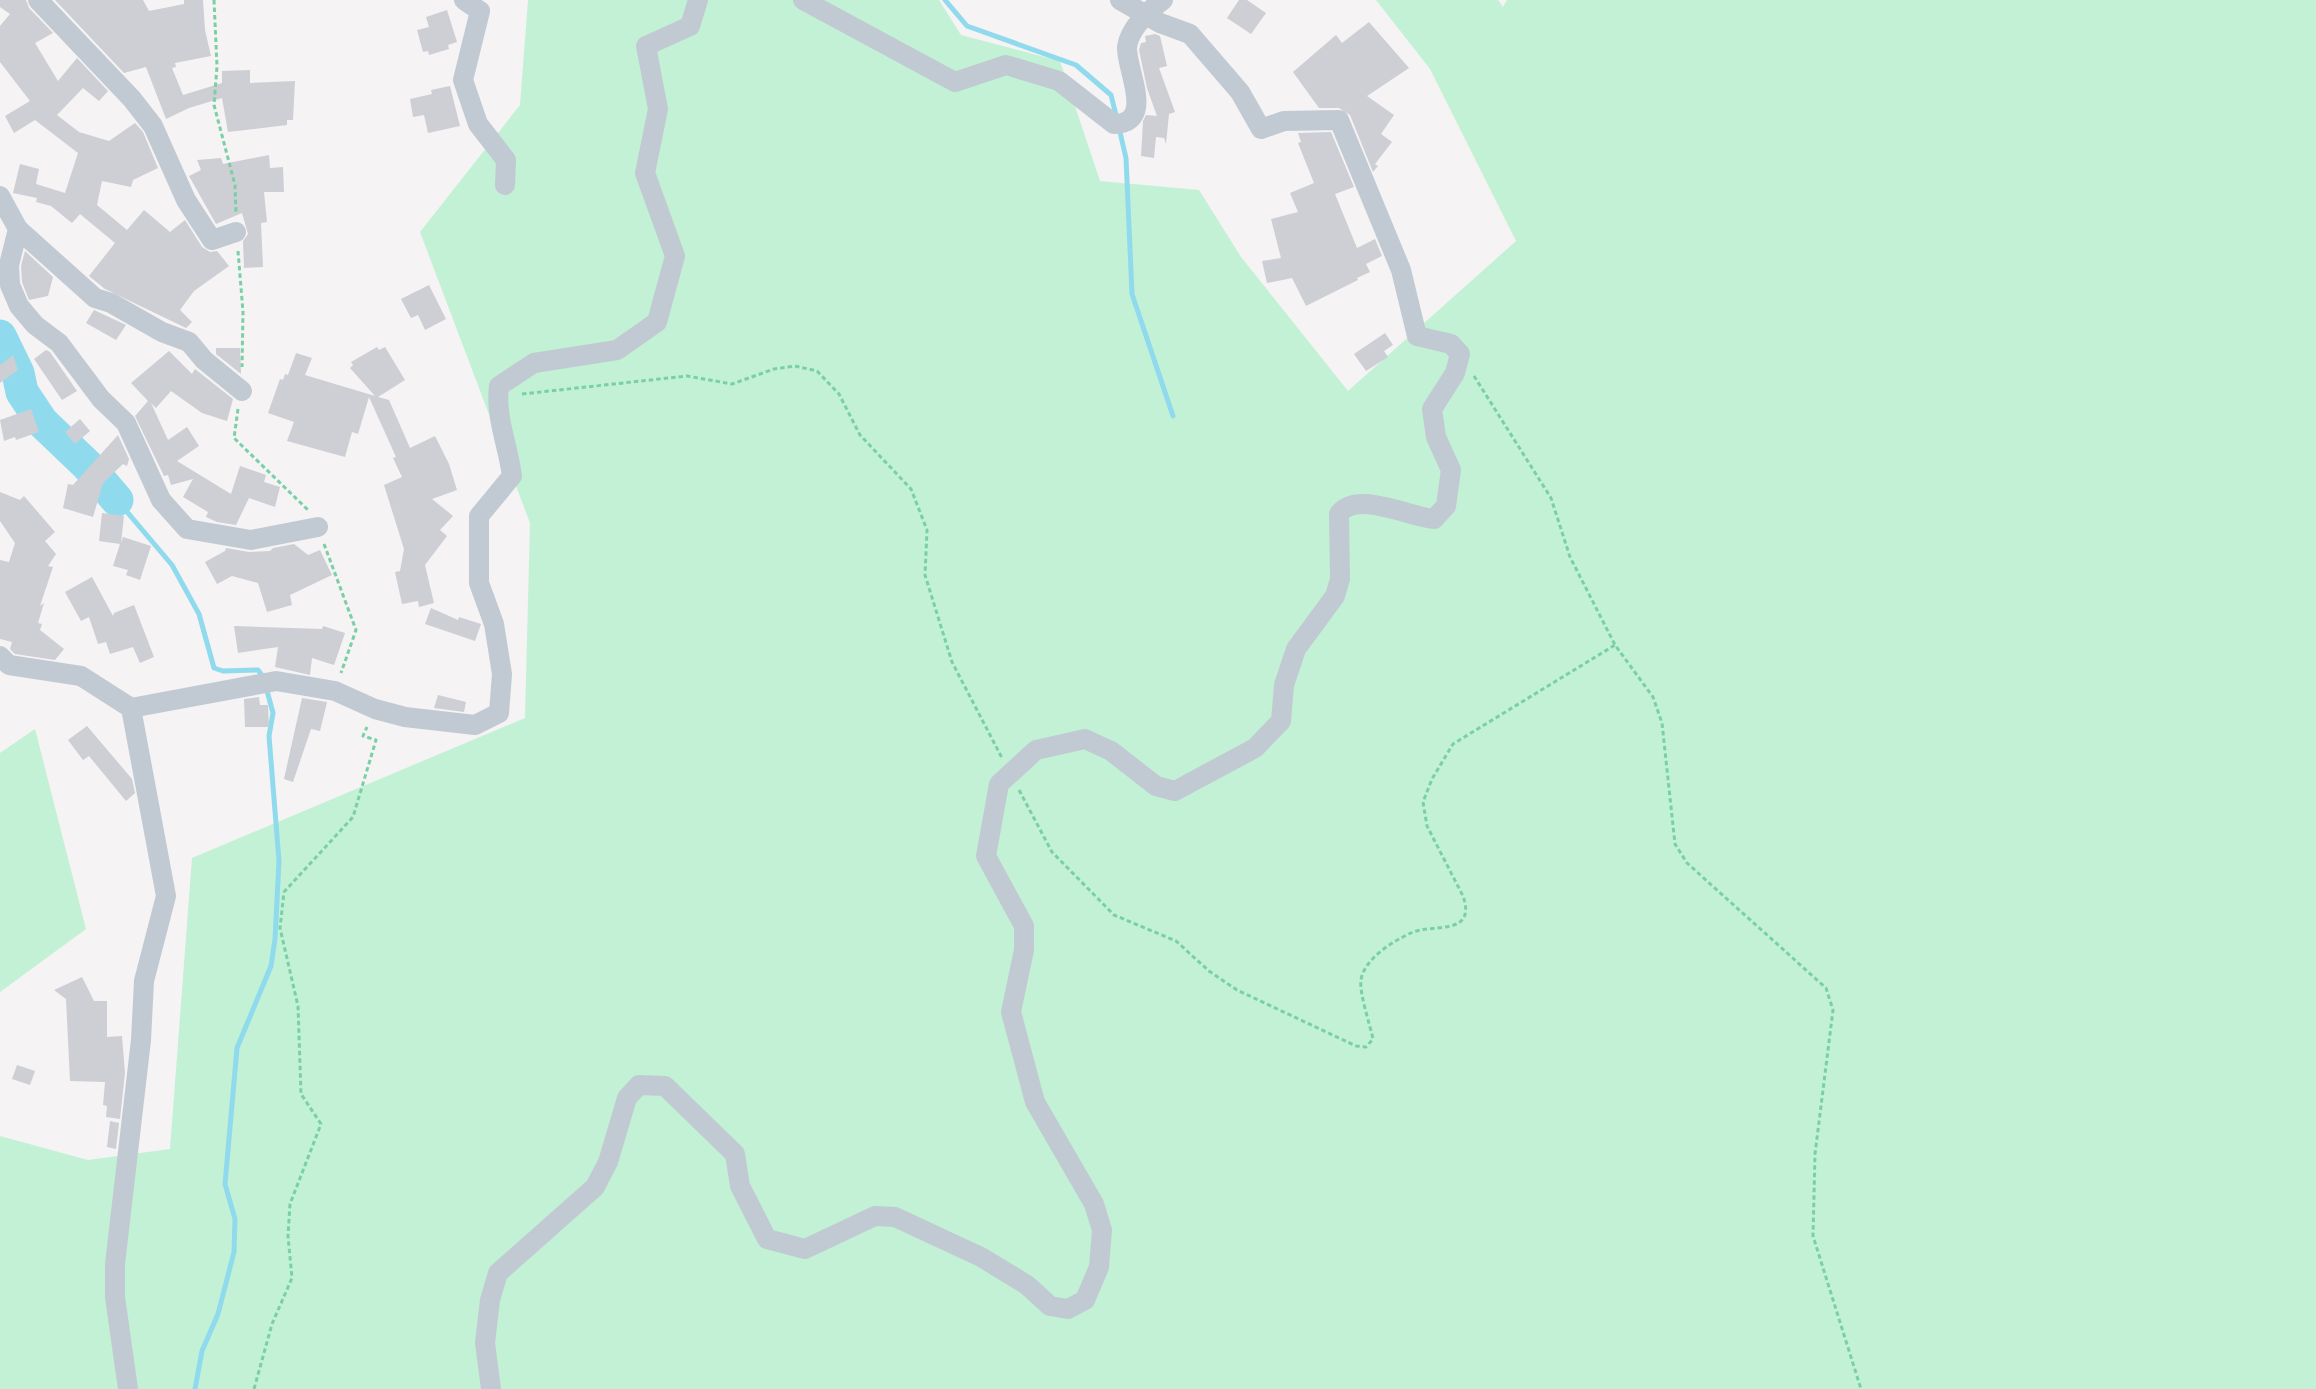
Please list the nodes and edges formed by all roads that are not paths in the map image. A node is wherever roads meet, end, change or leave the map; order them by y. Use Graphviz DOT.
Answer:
graph roads {
  1 [pos="38,0"];
  2 [pos="464,0"];
  3 [pos="699,0"];
  4 [pos="803,0"];
  5 [pos="1120,0"];
  6 [pos="1163,0"];
  7 [pos="1144,14"];
  8 [pos="505,185"];
  9 [pos="0,196"];
  10 [pos="18,229"];
  11 [pos="236,232"];
  12 [pos="242,391"];
  13 [pos="318,527"];
  14 [pos="0,656"];
  15 [pos="131,708"];
  16 [pos="128,1389"];
  17 [pos="491,1389"];
  1 -- 11 [label="street"];
  2 -- 8 [label="street"];
  3 -- 15 [label="street"];
  4 -- 7 [label="street"];
  5 -- 7 [label="street"];
  6 -- 7 [label="street"];
  7 -- 17 [label="street"];
  9 -- 10 [label="street"];
  10 -- 12 [label="street"];
  10 -- 13 [label="street"];
  14 -- 15 [label="street"];
  15 -- 16 [label="street"];
}
